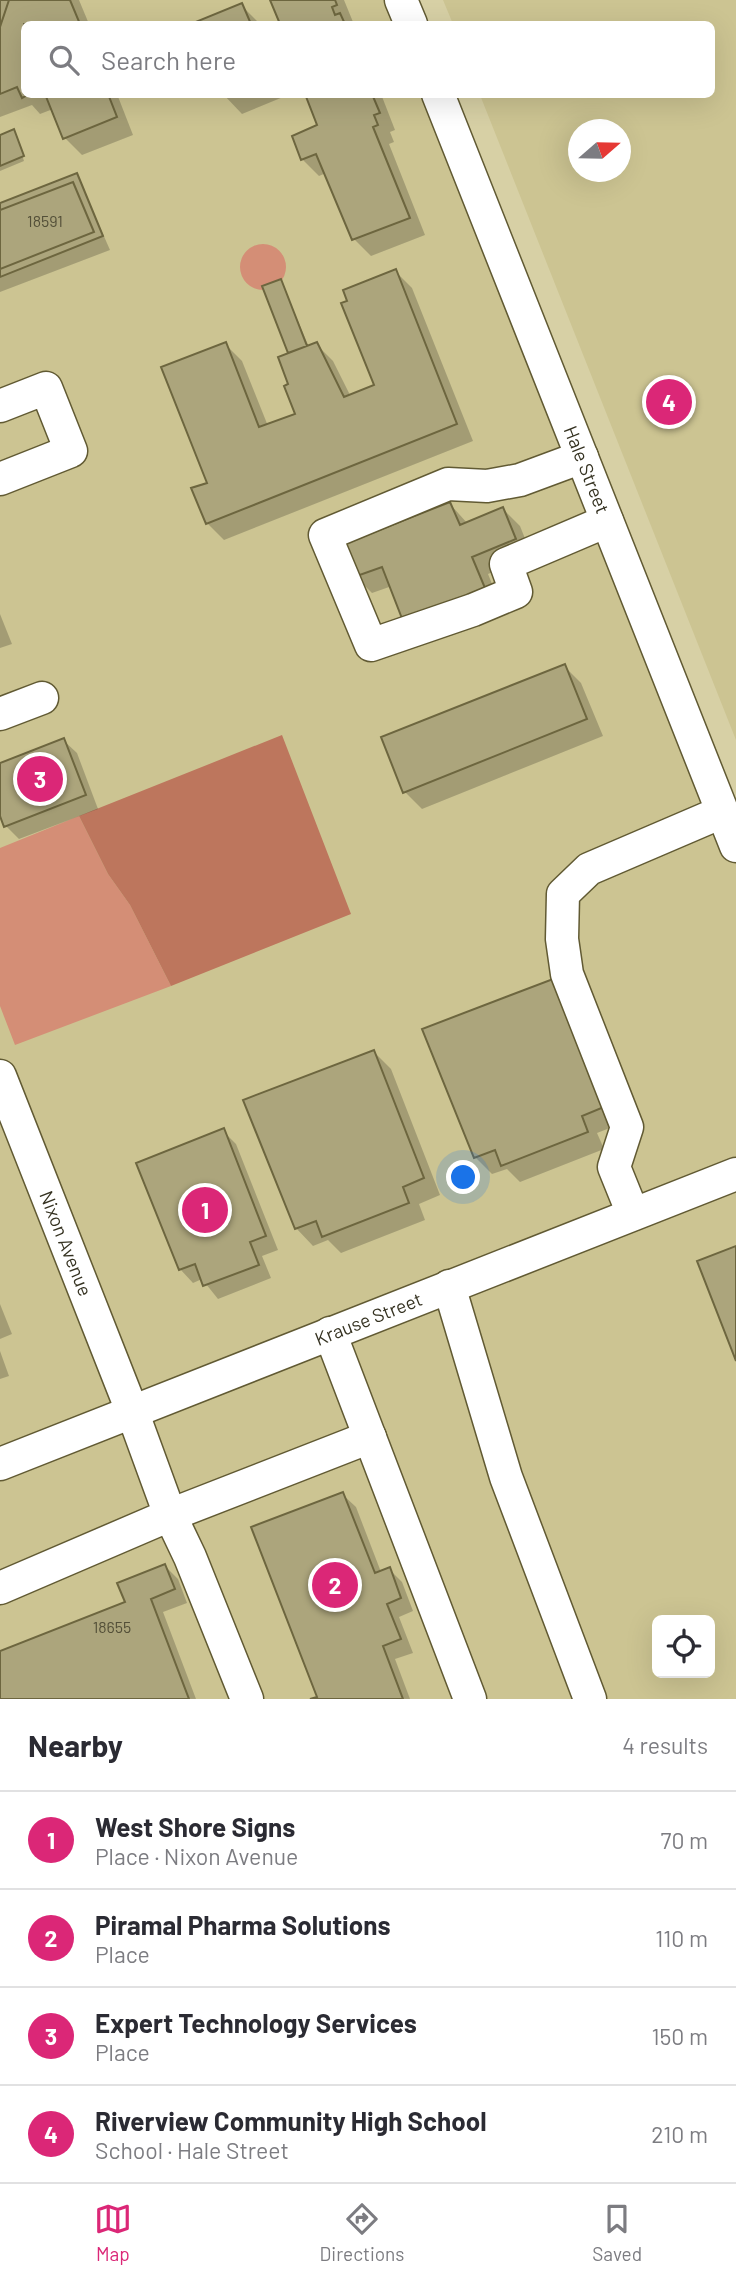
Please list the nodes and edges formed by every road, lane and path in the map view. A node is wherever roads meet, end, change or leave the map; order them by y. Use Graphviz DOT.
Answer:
graph roads {
  1 [pos="401,0"];
  2 [pos="410,21"];
  3 [pos="440,98"];
  4 [pos="0,406"];
  5 [pos="582,457"];
  6 [pos="0,479"];
  7 [pos="607,521"];
  8 [pos="42,698"];
  9 [pos="0,714"];
  10 [pos="722,812"];
  11 [pos="736,846"];
  12 [pos="0,1076"];
  13 [pos="736,1174"];
  14 [pos="633,1214"];
  15 [pos="449,1286"];
  16 [pos="330,1333"];
  17 [pos="132,1411"];
  18 [pos="370,1437"];
  19 [pos="0,1464"];
  20 [pos="170,1515"];
  21 [pos="0,1588"];
  22 [pos="247,1699"];
  23 [pos="470,1699"];
  24 [pos="590,1699"];
  1 -- 2 [label="street"];
  3 -- 5 [label="street, Hale Street"];
  4 -- 6 [label="street"];
  5 -- 7 [label="street, Hale Street"];
  5 -- 7 [label="street"];
  7 -- 10 [label="street, Hale Street"];
  8 -- 9 [label="street"];
  10 -- 11 [label="street, Hale Street"];
  10 -- 14 [label="street"];
  12 -- 17 [label="street, Nixon Avenue"];
  13 -- 14 [label="street, Krause Street"];
  14 -- 15 [label="street, Krause Street"];
  15 -- 16 [label="street, Krause Street"];
  15 -- 24 [label="street"];
  16 -- 17 [label="street, Krause Street"];
  16 -- 18 [label="street"];
  17 -- 19 [label="street, Krause Street"];
  17 -- 20 [label="street, Nixon Avenue"];
  18 -- 20 [label="street"];
  18 -- 23 [label="street"];
  20 -- 21 [label="street"];
  20 -- 22 [label="street, Nixon Avenue"];
}
